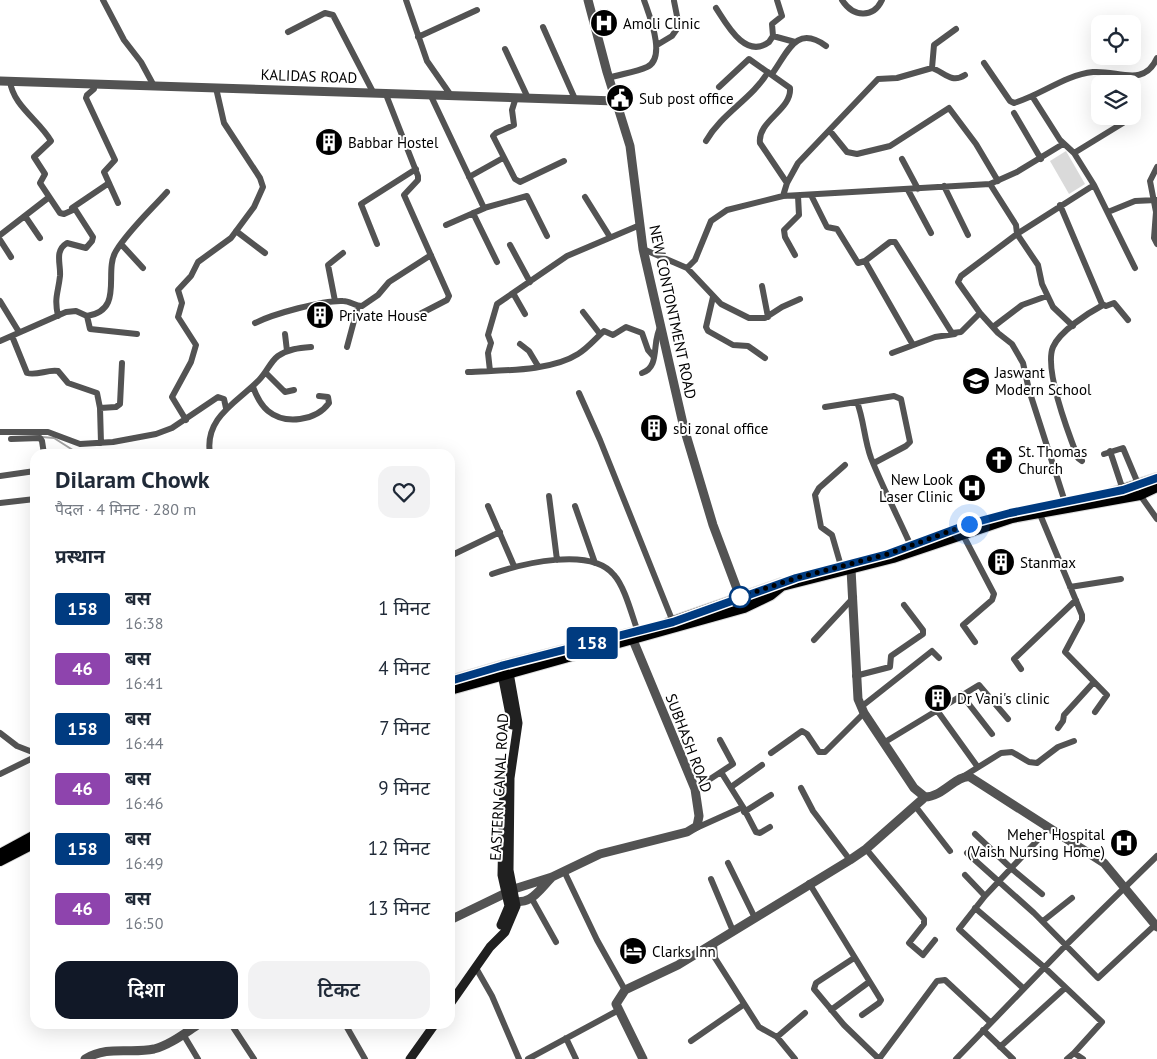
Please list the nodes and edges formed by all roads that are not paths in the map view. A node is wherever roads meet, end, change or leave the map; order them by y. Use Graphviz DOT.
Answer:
graph roads {
  1 [pos="103,0"];
  2 [pos="406,0"];
  3 [pos="588,0"];
  4 [pos="644,0"];
  5 [pos="777,0"];
  6 [pos="842,0"];
  7 [pos="882,0"];
  8 [pos="674,1"];
  9 [pos="716,8"];
  10 [pos="477,10"];
  11 [pos="543,27"];
  12 [pos="956,29"];
  13 [pos="288,32"];
  14 [pos="772,36"];
  15 [pos="418,37"];
  16 [pos="795,42"];
  17 [pos="657,44"];
  18 [pos="826,46"];
  19 [pos="505,49"];
  20 [pos="1157,58"];
  21 [pos="984,63"];
  22 [pos="932,68"];
  23 [pos="770,73"];
  24 [pos="965,74"];
  25 [pos="608,78"];
  26 [pos="0,81"];
  27 [pos="10,81"];
  28 [pos="94,83"];
  29 [pos="154,86"];
  30 [pos="719,87"];
  31 [pos="216,88"];
  32 [pos="373,92"];
  33 [pos="385,92"];
  34 [pos="430,94"];
  35 [pos="450,94"];
  36 [pos="1032,96"];
  37 [pos="516,97"];
  38 [pos="528,98"];
  39 [pos="575,98"];
  40 [pos="616,101"];
  41 [pos="1014,113"];
  42 [pos="1120,125"];
  43 [pos="830,131"];
  44 [pos="706,141"];
  45 [pos="1063,144"];
  46 [pos="1074,154"];
  47 [pos="503,158"];
  48 [pos="1041,158"];
  49 [pos="902,159"];
  50 [pos="564,161"];
  51 [pos="1157,167"];
  52 [pos="416,169"];
  53 [pos="469,177"];
  54 [pos="998,182"];
  55 [pos="109,183"];
  56 [pos="787,183"];
  57 [pos="990,184"];
  58 [pos="1094,185"];
  59 [pos="944,186"];
  60 [pos="918,189"];
  61 [pos="908,190"];
  62 [pos="167,192"];
  63 [pos="811,195"];
  64 [pos="783,196"];
  65 [pos="798,196"];
  66 [pos="585,197"];
  67 [pos="48,198"];
  68 [pos="1155,200"];
  69 [pos="118,203"];
  70 [pos="1060,205"];
  71 [pos="72,208"];
  72 [pos="485,208"];
  73 [pos="1108,212"];
  74 [pos="473,213"];
  75 [pos="25,216"];
  76 [pos="446,225"];
  77 [pos="640,225"];
  78 [pos="236,231"];
  79 [pos="931,233"];
  80 [pos="1017,234"];
  81 [pos="0,235"];
  82 [pos="968,235"];
  83 [pos="547,236"];
  84 [pos="610,237"];
  85 [pos="40,238"];
  86 [pos="0,240"];
  87 [pos="121,244"];
  88 [pos="376,244"];
  89 [pos="1157,244"];
  90 [pos="510,245"];
  91 [pos="643,249"];
  92 [pos="343,253"];
  93 [pos="265,254"];
  94 [pos="431,255"];
  95 [pos="795,255"];
  96 [pos="11,257"];
  97 [pos="865,261"];
  98 [pos="497,262"];
  99 [pos="143,268"];
  100 [pos="687,268"];
  101 [pos="1135,268"];
  102 [pos="530,282"];
  103 [pos="762,286"];
  104 [pos="513,293"];
  105 [pos="714,296"];
  106 [pos="1047,296"];
  107 [pos="800,299"];
  108 [pos="0,301"];
  109 [pos="335,301"];
  110 [pos="1103,305"];
  111 [pos="358,306"];
  112 [pos="583,312"];
  113 [pos="980,313"];
  114 [pos="525,314"];
  115 [pos="58,316"];
  116 [pos="87,316"];
  117 [pos="416,316"];
  118 [pos="768,317"];
  119 [pos="1128,320"];
  120 [pos="254,323"];
  121 [pos="661,326"];
  122 [pos="1073,326"];
  123 [pos="992,327"];
  124 [pos="19,332"];
  125 [pos="606,333"];
  126 [pos="137,334"];
  127 [pos="285,334"];
  128 [pos="955,334"];
  129 [pos="12,336"];
  130 [pos="0,341"];
  131 [pos="520,344"];
  132 [pos="912,345"];
  133 [pos="312,347"];
  134 [pos="347,347"];
  135 [pos="288,351"];
  136 [pos="892,353"];
  137 [pos="654,357"];
  138 [pos="765,358"];
  139 [pos="122,363"];
  140 [pos="538,366"];
  141 [pos="490,370"];
  142 [pos="468,372"];
  143 [pos="266,373"];
  144 [pos="642,373"];
  145 [pos="253,387"];
  146 [pos="294,390"];
  147 [pos="579,393"];
  148 [pos="319,396"];
  149 [pos="857,402"];
  150 [pos="825,406"];
  151 [pos="100,408"];
  152 [pos="226,408"];
  153 [pos="186,420"];
  154 [pos="0,432"];
  155 [pos="11,439"];
  156 [pos="101,443"];
  157 [pos="43,449"];
  158 [pos="210,449"];
  159 [pos="1082,461"];
  160 [pos="874,463"];
  161 [pos="845,465"];
  162 [pos="30,472"];
  163 [pos="0,476"];
  164 [pos="1157,478"];
  165 [pos="1157,488"];
  166 [pos="1123,490"];
  167 [pos="1139,490"];
  168 [pos="549,496"];
  169 [pos="30,500"];
  170 [pos="1066,502"];
  171 [pos="0,503"];
  172 [pos="488,506"];
  173 [pos="575,506"];
  174 [pos="1039,512"];
  175 [pos="1157,519"];
  176 [pos="500,532"];
  177 [pos="962,533"];
  178 [pos="911,546"];
  179 [pos="455,554"];
  180 [pos="557,560"];
  181 [pos="595,563"];
  182 [pos="514,566"];
  183 [pos="846,567"];
  184 [pos="492,574"];
  185 [pos="1121,579"];
  186 [pos="736,586"];
  187 [pos="1070,587"];
  188 [pos="854,597"];
  189 [pos="1076,600"];
  190 [pos="740,601"];
  191 [pos="904,605"];
  192 [pos="673,622"];
  193 [pos="636,636"];
  194 [pos="814,640"];
  195 [pos="975,642"];
  196 [pos="939,658"];
  197 [pos="505,669"];
  198 [pos="1021,669"];
  199 [pos="855,676"];
  200 [pos="455,680"];
  201 [pos="1094,682"];
  202 [pos="455,688"];
  203 [pos="961,694"];
  204 [pos="936,709"];
  205 [pos="863,710"];
  206 [pos="1095,712"];
  207 [pos="1008,719"];
  208 [pos="1058,728"];
  209 [pos="0,733"];
  210 [pos="992,734"];
  211 [pos="720,740"];
  212 [pos="1074,741"];
  213 [pos="885,742"];
  214 [pos="30,751"];
  215 [pos="771,753"];
  216 [pos="30,759"];
  217 [pos="762,765"];
  218 [pos="977,766"];
  219 [pos="721,772"];
  220 [pos="0,774"];
  221 [pos="964,776"];
  222 [pos="730,787"];
  223 [pos="801,788"];
  224 [pos="695,789"];
  225 [pos="772,795"];
  226 [pos="925,797"];
  227 [pos="916,807"];
  228 [pos="744,809"];
  229 [pos="770,827"];
  230 [pos="1049,828"];
  231 [pos="692,830"];
  232 [pos="975,834"];
  233 [pos="30,838"];
  234 [pos="30,846"];
  235 [pos="866,849"];
  236 [pos="950,851"];
  237 [pos="968,853"];
  238 [pos="0,854"];
  239 [pos="1157,856"];
  240 [pos="850,860"];
  241 [pos="0,861"];
  242 [pos="728,863"];
  243 [pos="1012,870"];
  244 [pos="564,871"];
  245 [pos="964,875"];
  246 [pos="552,877"];
  247 [pos="710,879"];
  248 [pos="999,882"];
  249 [pos="809,884"];
  250 [pos="1127,888"];
  251 [pos="1042,894"];
  252 [pos="511,896"];
  253 [pos="986,896"];
  254 [pos="1072,898"];
  255 [pos="532,899"];
  256 [pos="975,908"];
  257 [pos="455,918"];
  258 [pos="755,918"];
  259 [pos="1043,921"];
  260 [pos="1156,926"];
  261 [pos="732,931"];
  262 [pos="935,940"];
  263 [pos="556,942"];
  264 [pos="714,944"];
  265 [pos="1066,945"];
  266 [pos="854,958"];
  267 [pos="1044,967"];
  268 [pos="476,968"];
  269 [pos="869,982"];
  270 [pos="1023,988"];
  271 [pos="1065,988"];
  272 [pos="625,990"];
  273 [pos="455,994"];
  274 [pos="744,1005"];
  275 [pos="831,1010"];
  276 [pos="617,1011"];
  277 [pos="805,1013"];
  278 [pos="862,1015"];
  279 [pos="990,1022"];
  280 [pos="192,1029"];
  281 [pos="234,1029"];
  282 [pos="348,1029"];
  283 [pos="431,1029"];
  284 [pos="983,1030"];
  285 [pos="184,1034"];
  286 [pos="777,1037"];
  287 [pos="566,1038"];
  288 [pos="691,1041"];
  289 [pos="1000,1047"];
  290 [pos="1074,1053"];
  291 [pos="85,1059"];
  292 [pos="198,1059"];
  293 [pos="254,1059"];
  294 [pos="365,1059"];
  295 [pos="410,1059"];
  296 [pos="519,1059"];
  297 [pos="528,1059"];
  298 [pos="576,1059"];
  299 [pos="643,1059"];
  300 [pos="795,1059"];
  301 [pos="956,1059"];
  302 [pos="1013,1059"];
  303 [pos="1067,1059"];
  304 [pos="1083,1059"];
  1 -- 29 [label="street"];
  2 -- 15 [label="street"];
  3 -- 25 [label="street, NEW CONTONTMENT ROAD"];
  4 -- 17 [label="street"];
  5 -- 14 [label="street"];
  6 -- 7 [label="street"];
  8 -- 17 [label="street"];
  9 -- 14 [label="street"];
  10 -- 15 [label="street"];
  11 -- 39 [label="street"];
  12 -- 22 [label="street"];
  13 -- 32 [label="street"];
  14 -- 16 [label="street"];
  15 -- 35 [label="street"];
  16 -- 18 [label="street"];
  16 -- 23 [label="street"];
  17 -- 25 [label="street"];
  19 -- 38 [label="street"];
  20 -- 36 [label="street"];
  21 -- 36 [label="street"];
  22 -- 24 [label="street"];
  22 -- 43 [label="street"];
  23 -- 30 [label="street"];
  23 -- 44 [label="street"];
  23 -- 56 [label="street"];
  25 -- 40 [label="street, NEW CONTONTMENT ROAD"];
  26 -- 27 [label="street, KALIDAS ROAD"];
  27 -- 28 [label="street, KALIDAS ROAD"];
  27 -- 67 [label="street"];
  28 -- 29 [label="street, KALIDAS ROAD"];
  28 -- 55 [label="street"];
  29 -- 31 [label="street, KALIDAS ROAD"];
  31 -- 32 [label="street, KALIDAS ROAD"];
  31 -- 78 [label="street"];
  32 -- 33 [label="street, KALIDAS ROAD"];
  33 -- 34 [label="street, KALIDAS ROAD"];
  33 -- 52 [label="street"];
  34 -- 35 [label="street, KALIDAS ROAD"];
  34 -- 53 [label="street"];
  35 -- 37 [label="street, KALIDAS ROAD"];
  36 -- 45 [label="street"];
  37 -- 38 [label="street, KALIDAS ROAD"];
  37 -- 47 [label="street"];
  38 -- 39 [label="street, KALIDAS ROAD"];
  39 -- 40 [label="street, KALIDAS ROAD"];
  40 -- 77 [label="street, NEW CONTONTMENT ROAD"];
  41 -- 48 [label="street"];
  42 -- 46 [label="street"];
  43 -- 54 [label="street"];
  43 -- 56 [label="street"];
  45 -- 46 [label="street"];
  45 -- 48 [label="street"];
  46 -- 58 [label="street"];
  47 -- 50 [label="street"];
  47 -- 53 [label="street"];
  48 -- 54 [label="street"];
  49 -- 60 [label="street"];
  51 -- 68 [label="street"];
  52 -- 88 [label="street"];
  52 -- 94 [label="street"];
  53 -- 72 [label="street"];
  54 -- 57 [label="street"];
  55 -- 69 [label="street"];
  55 -- 71 [label="street"];
  56 -- 64 [label="street"];
  57 -- 59 [label="street"];
  57 -- 80 [label="street"];
  58 -- 70 [label="street"];
  58 -- 73 [label="street"];
  59 -- 60 [label="street"];
  59 -- 82 [label="street"];
  60 -- 61 [label="street"];
  61 -- 63 [label="street"];
  61 -- 79 [label="street"];
  62 -- 87 [label="street"];
  63 -- 65 [label="street"];
  63 -- 97 [label="street"];
  64 -- 65 [label="street"];
  64 -- 100 [label="street"];
  65 -- 95 [label="street"];
  66 -- 84 [label="street"];
  67 -- 71 [label="street"];
  67 -- 75 [label="street"];
  68 -- 73 [label="street"];
  68 -- 89 [label="street"];
  70 -- 80 [label="street"];
  70 -- 110 [label="street"];
  71 -- 115 [label="street"];
  72 -- 74 [label="street"];
  72 -- 83 [label="street"];
  73 -- 101 [label="street"];
  74 -- 76 [label="street"];
  74 -- 98 [label="street"];
  75 -- 81 [label="street"];
  75 -- 85 [label="street"];
  77 -- 84 [label="street"];
  77 -- 91 [label="street, NEW CONTONTMENT ROAD"];
  78 -- 93 [label="street"];
  78 -- 153 [label="street"];
  80 -- 106 [label="street"];
  80 -- 113 [label="street"];
  84 -- 102 [label="street"];
  86 -- 96 [label="street"];
  87 -- 99 [label="street"];
  87 -- 116 [label="street"];
  90 -- 102 [label="street"];
  91 -- 100 [label="street"];
  91 -- 121 [label="street, NEW CONTONTMENT ROAD"];
  92 -- 109 [label="street"];
  94 -- 111 [label="street"];
  94 -- 117 [label="street"];
  97 -- 128 [label="street"];
  97 -- 132 [label="street"];
  100 -- 105 [label="street"];
  102 -- 104 [label="street"];
  103 -- 118 [label="street"];
  104 -- 114 [label="street"];
  104 -- 141 [label="street"];
  105 -- 118 [label="street"];
  105 -- 138 [label="street"];
  106 -- 122 [label="street"];
  106 -- 123 [label="street"];
  107 -- 118 [label="street"];
  108 -- 124 [label="street"];
  109 -- 111 [label="street"];
  109 -- 120 [label="street"];
  110 -- 119 [label="street"];
  110 -- 122 [label="street"];
  111 -- 134 [label="street"];
  112 -- 125 [label="street"];
  113 -- 123 [label="street"];
  113 -- 128 [label="street"];
  115 -- 116 [label="street"];
  115 -- 124 [label="street"];
  116 -- 126 [label="street"];
  121 -- 137 [label="street"];
  121 -- 186 [label="street, NEW CONTONTMENT ROAD"];
  122 -- 159 [label="street"];
  123 -- 170 [label="street"];
  124 -- 129 [label="street"];
  125 -- 137 [label="street"];
  125 -- 140 [label="street"];
  127 -- 135 [label="street"];
  128 -- 132 [label="street"];
  129 -- 130 [label="street"];
  129 -- 151 [label="street"];
  131 -- 140 [label="street"];
  132 -- 136 [label="street"];
  133 -- 135 [label="street"];
  135 -- 143 [label="street"];
  137 -- 144 [label="street"];
  139 -- 151 [label="street"];
  140 -- 141 [label="street"];
  141 -- 142 [label="street"];
  143 -- 145 [label="street"];
  143 -- 146 [label="street"];
  145 -- 148 [label="street"];
  145 -- 152 [label="street"];
  147 -- 192 [label="street"];
  149 -- 150 [label="street"];
  149 -- 160 [label="street"];
  149 -- 160 [label="street"];
  151 -- 156 [label="street"];
  152 -- 153 [label="street"];
  152 -- 158 [label="street"];
  153 -- 156 [label="street"];
  154 -- 156 [label="street"];
  155 -- 157 [label="street"];
  160 -- 178 [label="street"];
  161 -- 183 [label="street"];
  162 -- 163 [label="street"];
  164 -- 167 [label="main road"];
  165 -- 167 [label="main road"];
  166 -- 167 [label="main road"];
  166 -- 167 [label="street"];
  166 -- 170 [label="main road"];
  167 -- 174 [label="main road"];
  167 -- 175 [label="street"];
  168 -- 180 [label="street"];
  169 -- 171 [label="street"];
  170 -- 178 [label="main road"];
  172 -- 176 [label="street"];
  173 -- 181 [label="street"];
  174 -- 177 [label="main road"];
  174 -- 187 [label="street"];
  176 -- 179 [label="street"];
  176 -- 182 [label="street"];
  177 -- 183 [label="main road"];
  177 -- 195 [label="street"];
  178 -- 183 [label="main road"];
  180 -- 181 [label="street"];
  180 -- 182 [label="street"];
  181 -- 193 [label="street"];
  182 -- 184 [label="street"];
  183 -- 188 [label="street"];
  183 -- 190 [label="main road"];
  185 -- 187 [label="street"];
  186 -- 190 [label="street"];
  186 -- 190 [label="street, NEW CONTONTMENT ROAD"];
  187 -- 189 [label="street"];
  188 -- 194 [label="street"];
  188 -- 199 [label="street"];
  189 -- 198 [label="street"];
  189 -- 201 [label="street"];
  190 -- 192 [label="main road"];
  190 -- 193 [label="main road"];
  191 -- 199 [label="street"];
  192 -- 193 [label="main road"];
  193 -- 197 [label="main road"];
  193 -- 224 [label="street, SUBHASH ROAD"];
  196 -- 205 [label="street"];
  197 -- 200 [label="main road"];
  197 -- 202 [label="main road"];
  197 -- 252 [label="main road, EASTERN CANAL ROAD"];
  199 -- 205 [label="street"];
  201 -- 206 [label="street"];
  201 -- 208 [label="street"];
  203 -- 204 [label="street"];
  203 -- 207 [label="street"];
  203 -- 210 [label="street"];
  204 -- 213 [label="street"];
  204 -- 218 [label="street"];
  205 -- 213 [label="street"];
  205 -- 215 [label="street"];
  209 -- 214 [label="street"];
  211 -- 219 [label="street"];
  212 -- 218 [label="street"];
  213 -- 226 [label="street"];
  216 -- 220 [label="street"];
  217 -- 222 [label="street"];
  218 -- 221 [label="street"];
  219 -- 222 [label="street"];
  219 -- 224 [label="street"];
  221 -- 226 [label="street"];
  221 -- 230 [label="street"];
  222 -- 228 [label="street"];
  223 -- 240 [label="street"];
  224 -- 231 [label="street, SUBHASH ROAD"];
  225 -- 228 [label="street"];
  226 -- 227 [label="street"];
  227 -- 235 [label="street"];
  227 -- 236 [label="street"];
  228 -- 229 [label="street"];
  228 -- 231 [label="street"];
  230 -- 243 [label="street"];
  230 -- 250 [label="street"];
  231 -- 244 [label="street"];
  232 -- 243 [label="street"];
  233 -- 238 [label="main road"];
  234 -- 241 [label="main road"];
  235 -- 240 [label="street"];
  235 -- 262 [label="street"];
  237 -- 248 [label="street"];
  239 -- 250 [label="street"];
  240 -- 249 [label="street"];
  242 -- 258 [label="street"];
  243 -- 248 [label="street"];
  243 -- 251 [label="street"];
  244 -- 246 [label="street"];
  244 -- 272 [label="street"];
  245 -- 253 [label="street"];
  246 -- 252 [label="street"];
  246 -- 255 [label="street"];
  247 -- 261 [label="street"];
  248 -- 253 [label="street"];
  248 -- 259 [label="street"];
  249 -- 258 [label="street"];
  249 -- 266 [label="street"];
  250 -- 260 [label="street"];
  250 -- 265 [label="street"];
  252 -- 255 [label="street"];
  252 -- 257 [label="street"];
  252 -- 268 [label="main road"];
  253 -- 256 [label="street"];
  254 -- 259 [label="street"];
  255 -- 263 [label="street"];
  256 -- 267 [label="street"];
  256 -- 270 [label="street"];
  258 -- 261 [label="street"];
  259 -- 265 [label="street"];
  260 -- 265 [label="street"];
  261 -- 264 [label="street"];
  264 -- 272 [label="street"];
  264 -- 274 [label="street"];
  265 -- 267 [label="street"];
  266 -- 269 [label="street"];
  266 -- 275 [label="street"];
  267 -- 270 [label="street"];
  267 -- 271 [label="street"];
  268 -- 273 [label="main road"];
  268 -- 296 [label="street"];
  269 -- 275 [label="street"];
  269 -- 278 [label="street"];
  270 -- 279 [label="street"];
  271 -- 289 [label="street"];
  271 -- 290 [label="street"];
  272 -- 276 [label="street"];
  274 -- 286 [label="street"];
  274 -- 288 [label="street"];
  275 -- 279 [label="street"];
  276 -- 287 [label="street"];
  276 -- 299 [label="street"];
  277 -- 286 [label="street"];
  279 -- 284 [label="street"];
  280 -- 285 [label="street"];
  281 -- 293 [label="street"];
  282 -- 294 [label="street"];
  283 -- 295 [label="main road"];
  284 -- 289 [label="street"];
  284 -- 301 [label="street"];
  285 -- 291 [label="street"];
  285 -- 292 [label="street"];
  286 -- 300 [label="street"];
  287 -- 297 [label="street"];
  287 -- 298 [label="street"];
  289 -- 302 [label="street"];
  290 -- 303 [label="street"];
  290 -- 304 [label="street"];
}
